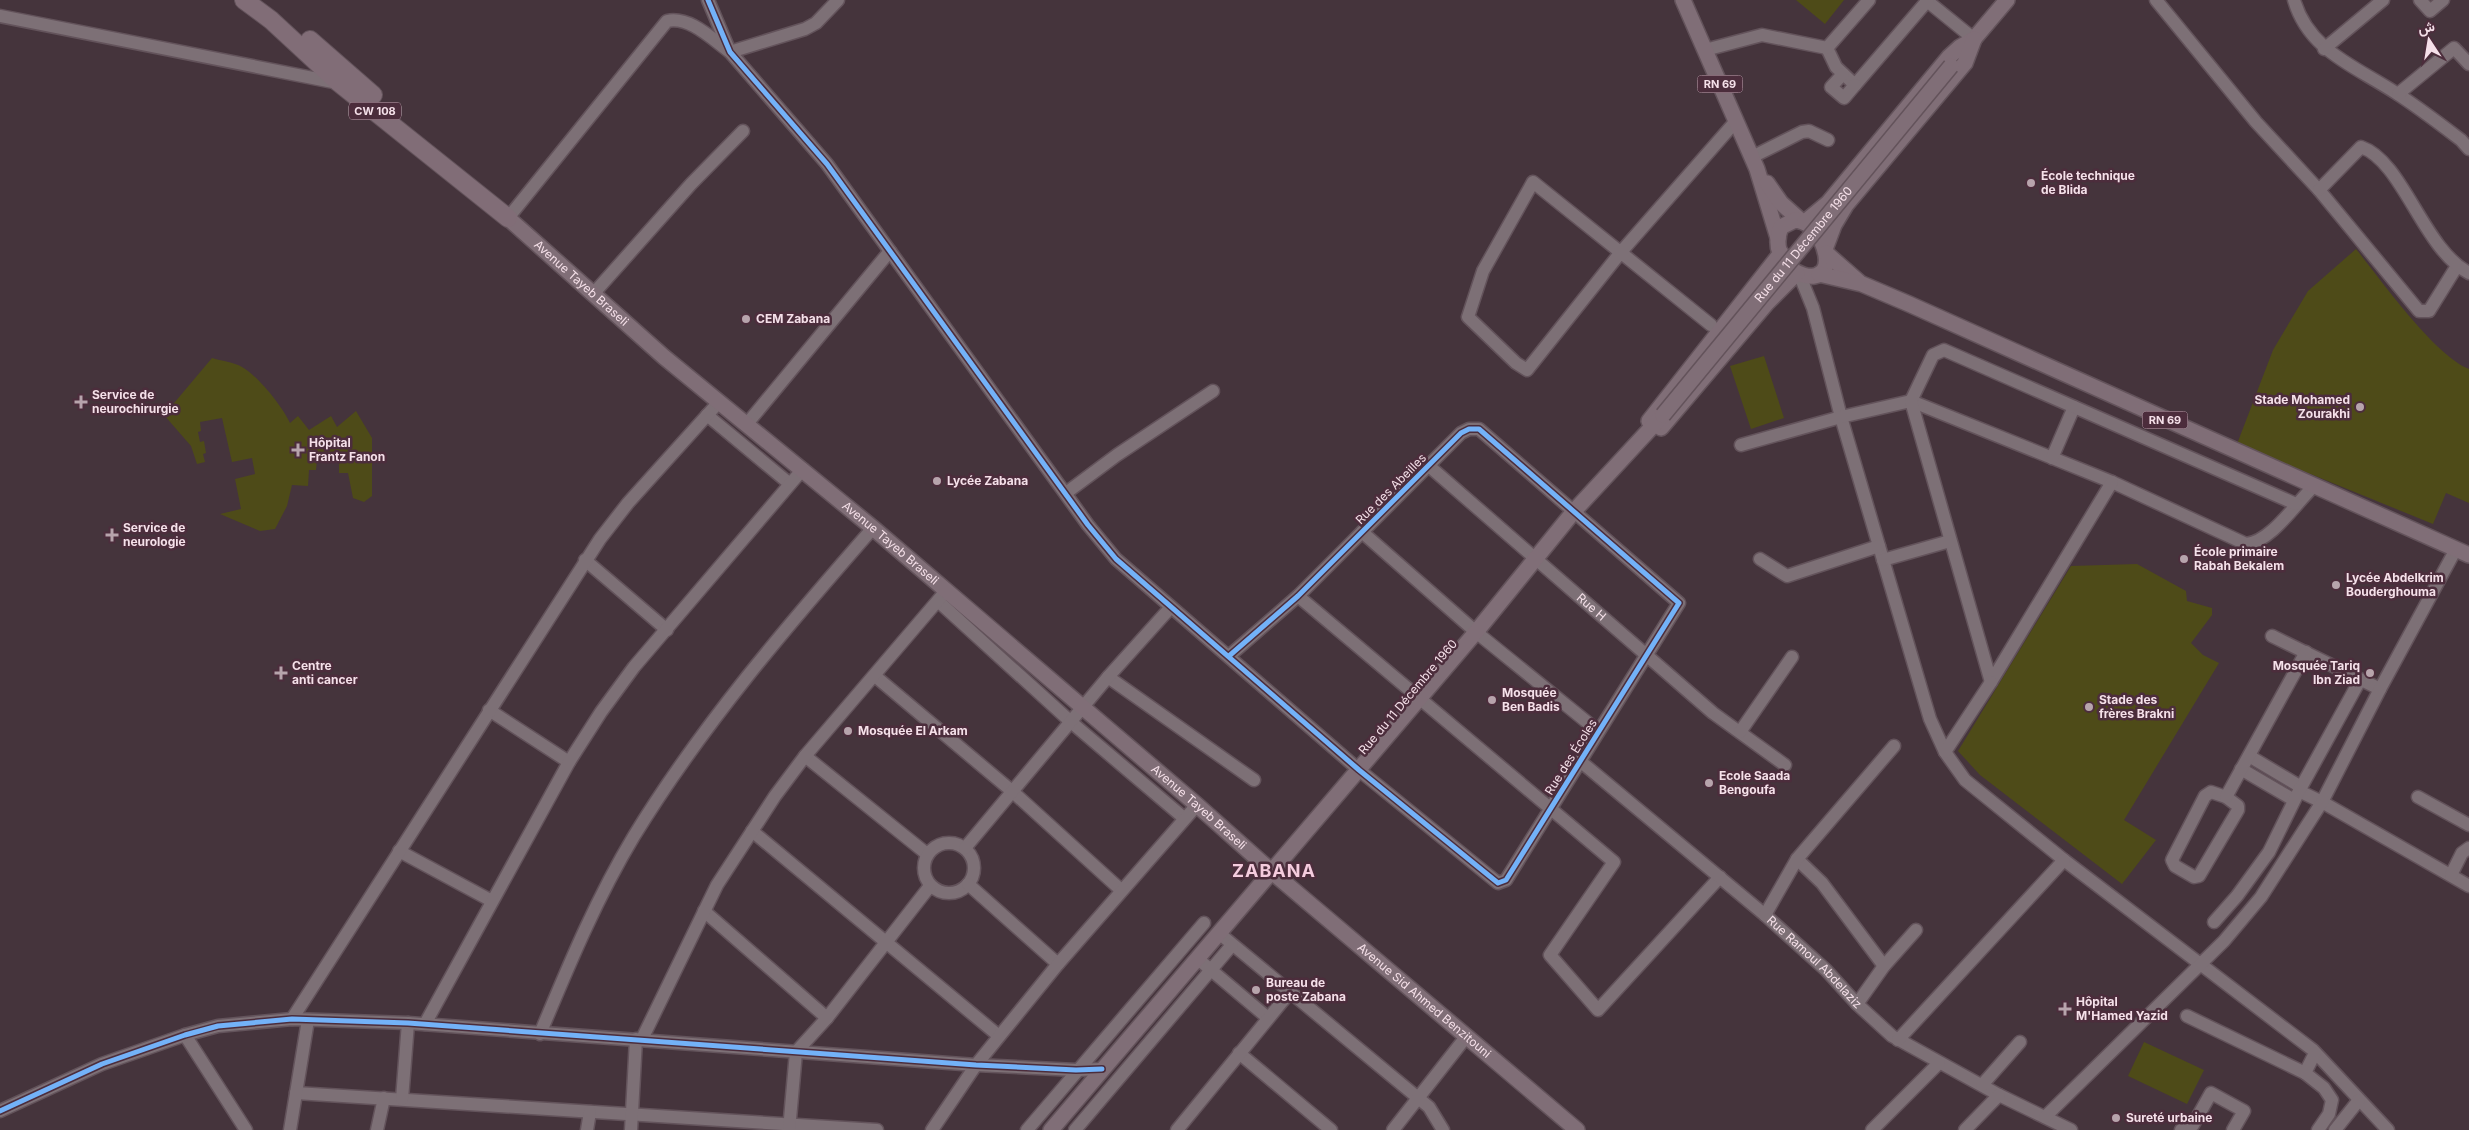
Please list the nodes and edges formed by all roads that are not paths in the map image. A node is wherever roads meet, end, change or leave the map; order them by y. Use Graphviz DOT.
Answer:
graph roads {
  1 [pos="244,0"];
  2 [pos="262,0"];
  3 [pos="708,0"];
  4 [pos="838,0"];
  5 [pos="1868,0"];
  6 [pos="1927,0"];
  7 [pos="2008,0"];
  8 [pos="2156,0"];
  9 [pos="2294,0"];
  10 [pos="2382,0"];
  11 [pos="2420,0"];
  12 [pos="2443,0"];
  13 [pos="1681,2"];
  14 [pos="0,16"];
  15 [pos="717,20"];
  16 [pos="696,28"];
  17 [pos="1974,39"];
  18 [pos="1827,48"];
  19 [pos="2324,49"];
  20 [pos="1705,50"];
  21 [pos="730,52"];
  22 [pos="2469,64"];
  23 [pos="1843,74"];
  24 [pos="344,78"];
  25 [pos="1855,85"];
  26 [pos="2398,94"];
  27 [pos="1736,121"];
  28 [pos="743,131"];
  29 [pos="1828,140"];
  30 [pos="2469,149"];
  31 [pos="1755,162"];
  32 [pos="2319,190"];
  33 [pos="508,218"];
  34 [pos="1803,221"];
  35 [pos="1780,246"];
  36 [pos="890,251"];
  37 [pos="1826,251"];
  38 [pos="1621,252"];
  39 [pos="2457,266"];
  40 [pos="2469,273"];
  41 [pos="1808,275"];
  42 [pos="1862,284"];
  43 [pos="594,293"];
  44 [pos="1711,325"];
  45 [pos="1213,391"];
  46 [pos="718,402"];
  47 [pos="1910,402"];
  48 [pos="2074,407"];
  49 [pos="707,415"];
  50 [pos="1841,417"];
  51 [pos="746,425"];
  52 [pos="1741,445"];
  53 [pos="1634,449"];
  54 [pos="2052,458"];
  55 [pos="1429,466"];
  56 [pos="802,469"];
  57 [pos="2112,482"];
  58 [pos="790,484"];
  59 [pos="2314,486"];
  60 [pos="1066,493"];
  61 [pos="2296,504"];
  62 [pos="1575,510"];
  63 [pos="873,528"];
  64 [pos="1362,532"];
  65 [pos="1950,541"];
  66 [pos="1879,546"];
  67 [pos="2462,552"];
  68 [pos="1536,559"];
  69 [pos="1760,559"];
  70 [pos="585,560"];
  71 [pos="1883,560"];
  72 [pos="942,596"];
  73 [pos="1298,596"];
  74 [pos="1171,607"];
  75 [pos="667,630"];
  76 [pos="1476,632"];
  77 [pos="2272,636"];
  78 [pos="2306,652"];
  79 [pos="1645,655"];
  80 [pos="1228,656"];
  81 [pos="1792,657"];
  82 [pos="874,676"];
  83 [pos="1108,677"];
  84 [pos="2360,680"];
  85 [pos="1991,682"];
  86 [pos="2380,689"];
  87 [pos="1419,699"];
  88 [pos="1082,708"];
  89 [pos="488,710"];
  90 [pos="1071,722"];
  91 [pos="1598,731"];
  92 [pos="1740,732"];
  93 [pos="1894,746"];
  94 [pos="1945,752"];
  95 [pos="805,756"];
  96 [pos="2249,756"];
  97 [pos="1580,761"];
  98 [pos="569,762"];
  99 [pos="1785,765"];
  100 [pos="2241,769"];
  101 [pos="1359,770"];
  102 [pos="1254,780"];
  103 [pos="1013,792"];
  104 [pos="2298,793"];
  105 [pos="2226,796"];
  106 [pos="2418,797"];
  107 [pos="2322,802"];
  108 [pos="1197,805"];
  109 [pos="1551,809"];
  110 [pos="1184,818"];
  111 [pos="2469,826"];
  112 [pos="752,831"];
  113 [pos="965,848"];
  114 [pos="2469,848"];
  115 [pos="399,851"];
  116 [pos="927,854"];
  117 [pos="1797,859"];
  118 [pos="2064,860"];
  119 [pos="1271,871"];
  120 [pos="2451,875"];
  121 [pos="1720,877"];
  122 [pos="968,884"];
  123 [pos="930,886"];
  124 [pos="2469,886"];
  125 [pos="1121,890"];
  126 [pos="492,901"];
  127 [pos="704,911"];
  128 [pos="1765,915"];
  129 [pos="2214,922"];
  130 [pos="1204,923"];
  131 [pos="1916,930"];
  132 [pos="1220,934"];
  133 [pos="886,944"];
  134 [pos="1232,945"];
  135 [pos="1198,959"];
  136 [pos="2201,962"];
  137 [pos="1058,964"];
  138 [pos="1884,966"];
  139 [pos="1213,970"];
  140 [pos="1290,992"];
  141 [pos="1857,1004"];
  142 [pos="2187,1016"];
  143 [pos="828,1018"];
  144 [pos="1268,1018"];
  145 [pos="292,1019"];
  146 [pos="308,1020"];
  147 [pos="408,1023"];
  148 [pos="426,1024"];
  149 [pos="540,1034"];
  150 [pos="185,1035"];
  151 [pos="999,1036"];
  152 [pos="1466,1037"];
  153 [pos="639,1039"];
  154 [pos="1898,1040"];
  155 [pos="2020,1042"];
  156 [pos="796,1052"];
  157 [pos="1239,1053"];
  158 [pos="2315,1053"];
  159 [pos="1939,1063"];
  160 [pos="976,1065"];
  161 [pos="1102,1069"];
  162 [pos="1076,1070"];
  163 [pos="2304,1073"];
  164 [pos="1982,1085"];
  165 [pos="1280,1087"];
  166 [pos="296,1093"];
  167 [pos="2000,1095"];
  168 [pos="384,1098"];
  169 [pos="402,1099"];
  170 [pos="1419,1099"];
  171 [pos="2359,1100"];
  172 [pos="0,1111"];
  173 [pos="590,1112"];
  174 [pos="632,1114"];
  175 [pos="2045,1117"];
  176 [pos="789,1128"];
  177 [pos="246,1130"];
  178 [pos="290,1130"];
  179 [pos="377,1130"];
  180 [pos="587,1130"];
  181 [pos="631,1130"];
  182 [pos="877,1130"];
  183 [pos="932,1130"];
  184 [pos="1027,1130"];
  185 [pos="1051,1130"];
  186 [pos="1075,1130"];
  187 [pos="1177,1130"];
  188 [pos="1318,1130"];
  189 [pos="1332,1130"];
  190 [pos="1393,1130"];
  191 [pos="1443,1130"];
  192 [pos="1576,1130"];
  193 [pos="1872,1130"];
  194 [pos="1965,1130"];
  195 [pos="2071,1130"];
  196 [pos="2181,1130"];
  197 [pos="2233,1130"];
  198 [pos="2318,1130"];
  199 [pos="2335,1130"];
  200 [pos="2388,1130"];
  1 -- 24 [label="highway, CW 108"];
  2 -- 24 [label="highway, CW 108"];
  3 -- 15 [label="street"];
  4 -- 21 [label="street"];
  5 -- 18 [label="street"];
  6 -- 17 [label="street"];
  6 -- 25 [label="street"];
  7 -- 17 [label="main road, Rue du 11 Décembre 1960"];
  8 -- 32 [label="street"];
  9 -- 19 [label="street"];
  10 -- 19 [label="street"];
  11 -- 12 [label="street"];
  13 -- 20 [label="main road, RN 69"];
  14 -- 24 [label="street"];
  15 -- 16 [label="street"];
  15 -- 21 [label="street"];
  16 -- 21 [label="street"];
  16 -- 33 [label="street"];
  17 -- 34 [label="main road, Rue du 11 Décembre 1960"];
  17 -- 37 [label="main road, Rue du 11 Décembre 1960"];
  17 -- 53 [label="main road, Rue du 11 Décembre 1960, bridge"];
  18 -- 20 [label="street"];
  18 -- 23 [label="street"];
  19 -- 26 [label="street"];
  20 -- 27 [label="main road, RN 69"];
  21 -- 36 [label="street"];
  22 -- 26 [label="street"];
  23 -- 25 [label="street"];
  23 -- 25 [label="street"];
  24 -- 33 [label="highway, CW 108"];
  26 -- 30 [label="street"];
  27 -- 31 [label="main road, RN 69"];
  27 -- 38 [label="street"];
  28 -- 43 [label="street"];
  29 -- 31 [label="street"];
  31 -- 34 [label="main road"];
  31 -- 35 [label="main road"];
  32 -- 39 [label="street"];
  32 -- 39 [label="street"];
  33 -- 43 [label="main road, Avenue Tayeb Braseli / CW 108"];
  34 -- 35 [label="main road"];
  34 -- 37 [label="main road"];
  35 -- 41 [label="main road"];
  35 -- 53 [label="main road, Rue du 11 Décembre 1960"];
  36 -- 51 [label="street"];
  36 -- 60 [label="street"];
  37 -- 41 [label="main road"];
  37 -- 42 [label="main road"];
  38 -- 38 [label="street"];
  38 -- 44 [label="street"];
  39 -- 40 [label="street"];
  41 -- 42 [label="main road"];
  41 -- 50 [label="street"];
  41 -- 53 [label="main road, Rue du 11 Décembre 1960"];
  42 -- 59 [label="main road, RN 69"];
  43 -- 46 [label="main road, Avenue Tayeb Braseli / CW 108"];
  45 -- 60 [label="street"];
  46 -- 49 [label="street"];
  46 -- 51 [label="main road, Avenue Tayeb Braseli / CW 108"];
  47 -- 48 [label="street"];
  47 -- 50 [label="street"];
  47 -- 54 [label="street"];
  47 -- 65 [label="street"];
  48 -- 54 [label="street"];
  48 -- 61 [label="street"];
  49 -- 58 [label="street"];
  49 -- 70 [label="street"];
  50 -- 52 [label="street"];
  50 -- 66 [label="street"];
  51 -- 56 [label="main road, Avenue Tayeb Braseli / CW 108"];
  53 -- 62 [label="main road, Rue du 11 Décembre 1960"];
  54 -- 57 [label="street"];
  55 -- 62 [label="street, Rue des Abeilles"];
  55 -- 64 [label="street, Rue des Abeilles"];
  55 -- 68 [label="street, Rue H"];
  56 -- 58 [label="street"];
  56 -- 63 [label="main road, Avenue Tayeb Braseli / CW 108"];
  57 -- 61 [label="street"];
  57 -- 85 [label="street"];
  58 -- 75 [label="street"];
  59 -- 61 [label="street"];
  59 -- 67 [label="main road, RN 69"];
  60 -- 74 [label="street"];
  62 -- 68 [label="main road, Rue du 11 Décembre 1960"];
  62 -- 79 [label="street, Rue des Écoles"];
  63 -- 72 [label="main road, Avenue Tayeb Braseli / CW 108"];
  63 -- 149 [label="street"];
  64 -- 73 [label="street, Rue des Abeilles"];
  64 -- 76 [label="street"];
  65 -- 71 [label="street"];
  65 -- 85 [label="street"];
  66 -- 69 [label="street"];
  66 -- 71 [label="street"];
  67 -- 86 [label="street"];
  68 -- 76 [label="main road, Rue du 11 Décembre 1960"];
  68 -- 79 [label="street, Rue H"];
  70 -- 75 [label="street"];
  70 -- 89 [label="street"];
  71 -- 94 [label="street"];
  72 -- 82 [label="street"];
  72 -- 88 [label="main road, Avenue Tayeb Braseli / CW 108"];
  72 -- 90 [label="street"];
  73 -- 80 [label="street, Rue des Abeilles"];
  73 -- 87 [label="street"];
  74 -- 80 [label="street"];
  74 -- 83 [label="street"];
  75 -- 98 [label="street"];
  76 -- 87 [label="main road, Rue du 11 Décembre 1960"];
  76 -- 91 [label="street"];
  77 -- 78 [label="street"];
  78 -- 84 [label="street"];
  78 -- 96 [label="street"];
  79 -- 91 [label="street, Rue des Écoles"];
  79 -- 92 [label="street, Rue H"];
  80 -- 101 [label="street"];
  81 -- 92 [label="street"];
  82 -- 95 [label="street"];
  82 -- 103 [label="street"];
  83 -- 88 [label="street"];
  83 -- 102 [label="street"];
  84 -- 86 [label="street"];
  84 -- 104 [label="street"];
  85 -- 94 [label="street"];
  86 -- 107 [label="street"];
  87 -- 101 [label="main road, Rue du 11 Décembre 1960"];
  87 -- 109 [label="street"];
  88 -- 90 [label="street"];
  88 -- 108 [label="main road, Avenue Tayeb Braseli / CW 108"];
  89 -- 98 [label="street"];
  89 -- 115 [label="street"];
  90 -- 103 [label="street"];
  90 -- 110 [label="street"];
  91 -- 97 [label="street, Rue des Écoles"];
  92 -- 99 [label="street, Rue H"];
  93 -- 117 [label="street"];
  94 -- 118 [label="street"];
  95 -- 112 [label="street"];
  95 -- 116 [label="street"];
  96 -- 100 [label="street"];
  96 -- 104 [label="street"];
  97 -- 109 [label="street, Rue des Écoles"];
  97 -- 121 [label="street, Rue Ramoul Abdelaziz"];
  98 -- 126 [label="street"];
  100 -- 104 [label="street"];
  100 -- 105 [label="street"];
  101 -- 109 [label="street, Rue des Écoles"];
  101 -- 119 [label="main road, Rue du 11 Décembre 1960"];
  103 -- 113 [label="street"];
  103 -- 125 [label="street"];
  104 -- 107 [label="street"];
  104 -- 129 [label="street"];
  105 -- 105 [label="street"];
  106 -- 111 [label="street"];
  107 -- 120 [label="street"];
  107 -- 136 [label="street"];
  108 -- 110 [label="street"];
  108 -- 119 [label="main road, Avenue Tayeb Braseli / CW 108"];
  109 -- 121 [label="street"];
  110 -- 125 [label="street"];
  112 -- 127 [label="street"];
  112 -- 133 [label="street"];
  113 -- 116 [label="street"];
  113 -- 122 [label="street"];
  114 -- 120 [label="street"];
  115 -- 126 [label="street"];
  115 -- 145 [label="street"];
  116 -- 123 [label="street"];
  117 -- 128 [label="street"];
  117 -- 138 [label="street"];
  118 -- 136 [label="street"];
  118 -- 154 [label="street"];
  119 -- 132 [label="main road, Rue du 11 Décembre 1960"];
  119 -- 152 [label="main road, Avenue Sid Ahmed Benzitouni / CW 108"];
  120 -- 124 [label="street"];
  121 -- 128 [label="street, Rue Ramoul Abdelaziz"];
  122 -- 123 [label="street"];
  122 -- 137 [label="street"];
  123 -- 133 [label="street"];
  125 -- 137 [label="street"];
  126 -- 148 [label="street"];
  127 -- 143 [label="street"];
  127 -- 153 [label="street"];
  128 -- 141 [label="street, Rue Ramoul Abdelaziz"];
  130 -- 162 [label="street"];
  131 -- 138 [label="street"];
  132 -- 134 [label="street"];
  132 -- 135 [label="main road, Rue du 11 Décembre 1960"];
  133 -- 143 [label="street"];
  133 -- 151 [label="street"];
  134 -- 139 [label="street"];
  134 -- 140 [label="street"];
  135 -- 139 [label="street"];
  135 -- 161 [label="main road, Rue du 11 Décembre 1960"];
  136 -- 158 [label="street"];
  136 -- 175 [label="street"];
  137 -- 151 [label="street"];
  138 -- 141 [label="street"];
  139 -- 144 [label="street"];
  139 -- 186 [label="street"];
  140 -- 144 [label="street"];
  140 -- 170 [label="street"];
  141 -- 154 [label="street, Rue Ramoul Abdelaziz"];
  142 -- 163 [label="street"];
  143 -- 156 [label="street"];
  144 -- 157 [label="street"];
  145 -- 146 [label="street"];
  145 -- 150 [label="street"];
  146 -- 147 [label="street"];
  146 -- 166 [label="street"];
  147 -- 148 [label="street"];
  147 -- 169 [label="street"];
  148 -- 149 [label="street"];
  149 -- 153 [label="street"];
  150 -- 172 [label="street"];
  150 -- 177 [label="street"];
  151 -- 160 [label="street"];
  152 -- 170 [label="street"];
  152 -- 192 [label="main road, Avenue Sid Ahmed Benzitouni / CW 108"];
  153 -- 156 [label="street"];
  153 -- 174 [label="street"];
  154 -- 159 [label="street, Rue Ramoul Abdelaziz"];
  155 -- 164 [label="street"];
  156 -- 160 [label="street"];
  156 -- 176 [label="street"];
  157 -- 165 [label="street"];
  157 -- 187 [label="street"];
  158 -- 163 [label="street"];
  158 -- 171 [label="street"];
  159 -- 164 [label="street, Rue Ramoul Abdelaziz"];
  159 -- 193 [label="street"];
  160 -- 162 [label="street"];
  160 -- 183 [label="street"];
  161 -- 162 [label="street"];
  161 -- 185 [label="main road, Rue du 11 Décembre 1960"];
  162 -- 184 [label="street"];
  163 -- 198 [label="street"];
  164 -- 167 [label="street, Rue Ramoul Abdelaziz"];
  165 -- 188 [label="street"];
  165 -- 189 [label="street"];
  166 -- 168 [label="street"];
  166 -- 178 [label="street"];
  167 -- 175 [label="street, Rue Ramoul Abdelaziz"];
  167 -- 194 [label="street"];
  168 -- 169 [label="street"];
  168 -- 179 [label="street"];
  169 -- 173 [label="street"];
  170 -- 190 [label="street"];
  170 -- 191 [label="street"];
  171 -- 199 [label="street"];
  171 -- 200 [label="street"];
  173 -- 174 [label="street"];
  173 -- 180 [label="street"];
  174 -- 176 [label="street"];
  174 -- 181 [label="street"];
  175 -- 195 [label="street, Rue Ramoul Abdelaziz"];
  176 -- 182 [label="street"];
  196 -- 197 [label="street"];
}
